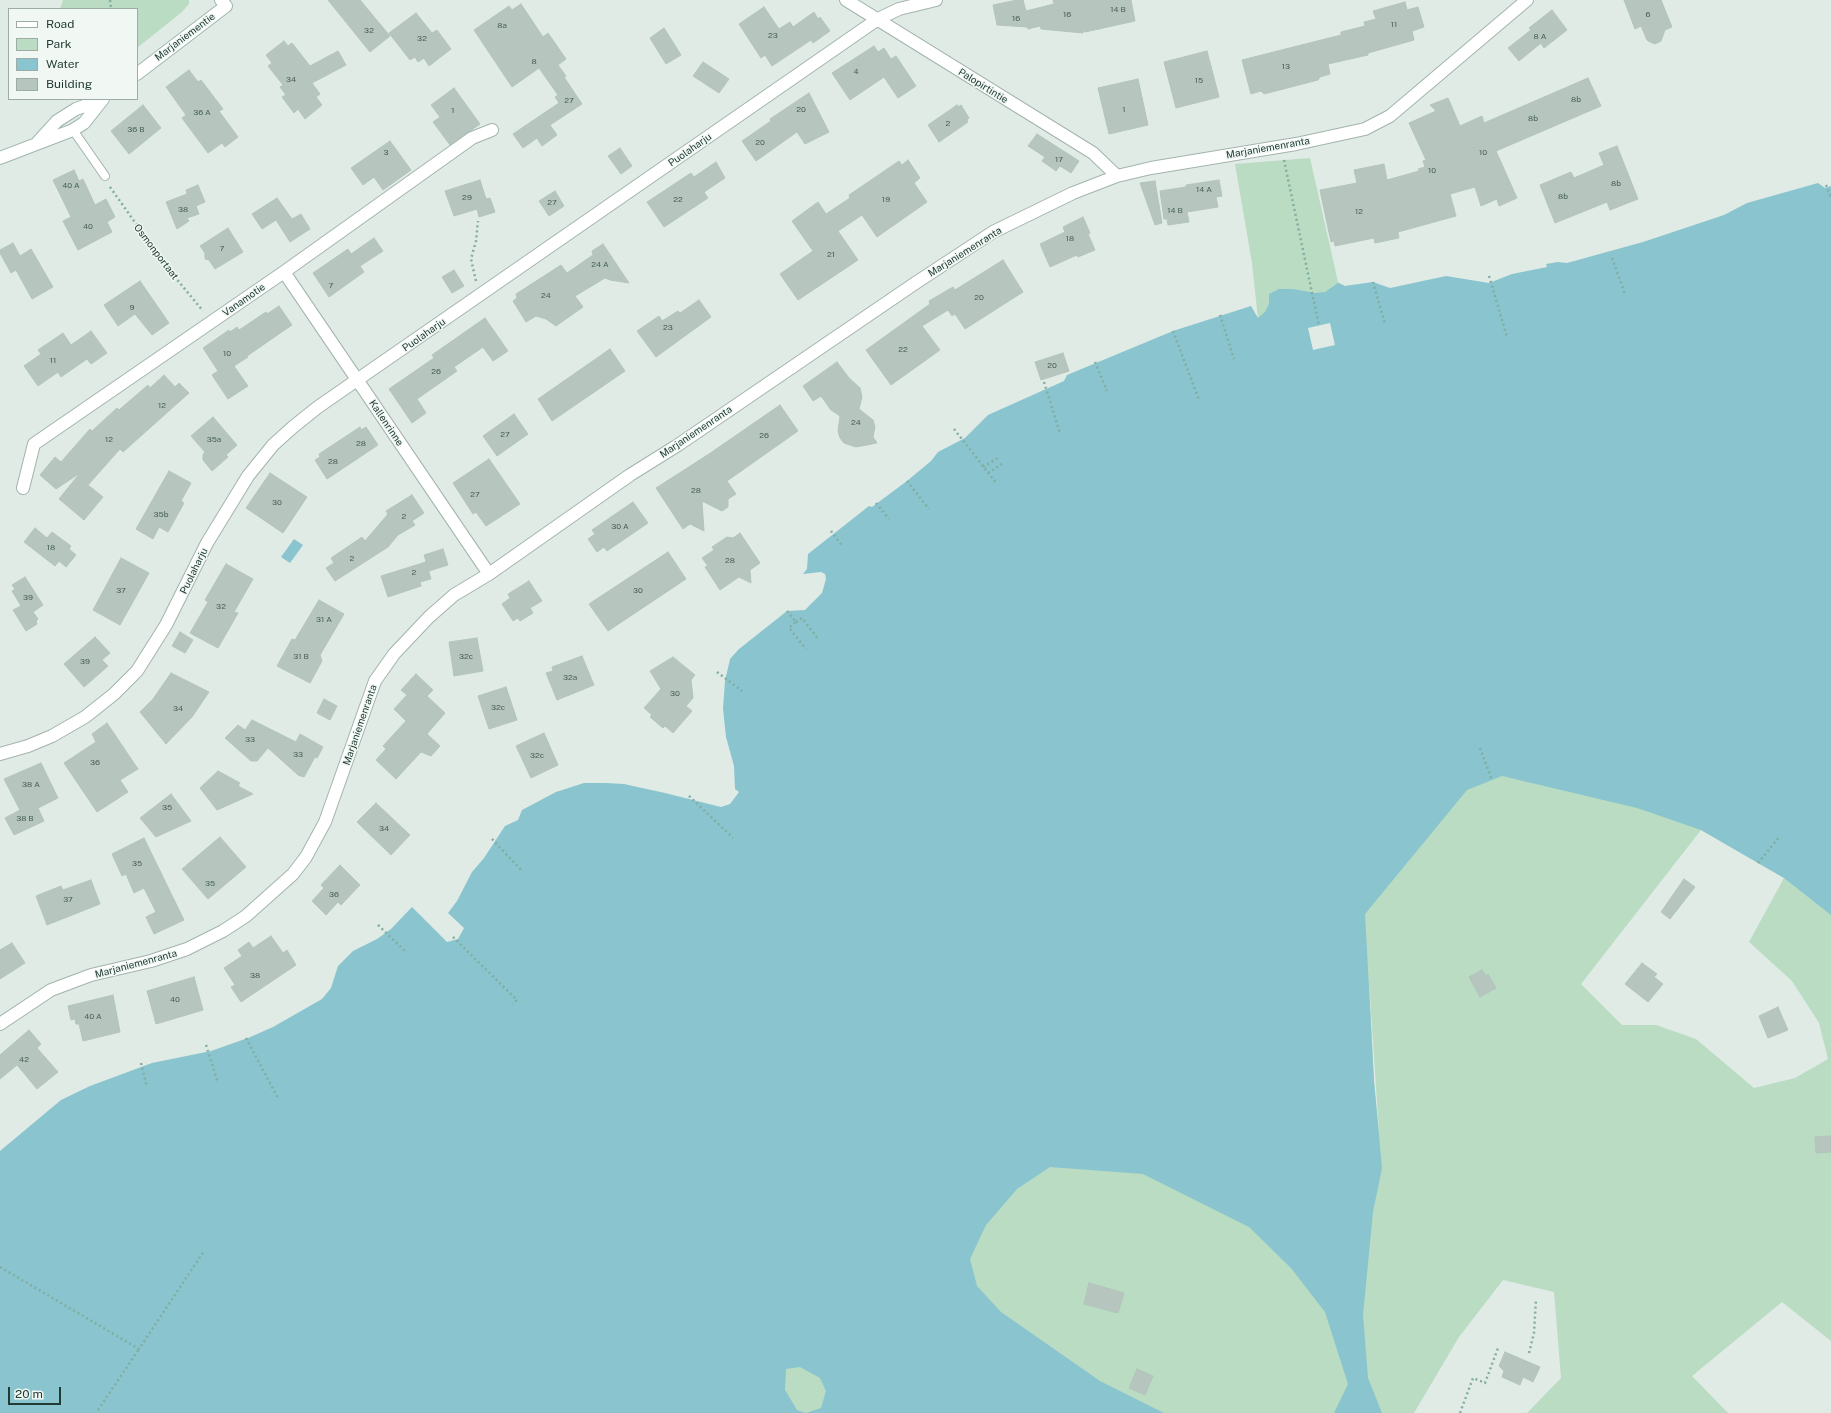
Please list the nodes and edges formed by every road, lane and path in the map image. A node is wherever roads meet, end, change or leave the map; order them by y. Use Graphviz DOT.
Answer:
graph roads {
  1 [pos="846,0"];
  2 [pos="936,0"];
  3 [pos="1527,0"];
  4 [pos="227,2"];
  5 [pos="878,19"];
  6 [pos="138,73"];
  7 [pos="99,100"];
  8 [pos="101,100"];
  9 [pos="73,130"];
  10 [pos="492,130"];
  11 [pos="37,143"];
  12 [pos="1281,146"];
  13 [pos="0,158"];
  14 [pos="105,176"];
  15 [pos="1117,176"];
  16 [pos="1826,185"];
  17 [pos="115,194"];
  18 [pos="1831,198"];
  19 [pos="478,221"];
  20 [pos="1612,258"];
  21 [pos="284,272"];
  22 [pos="474,276"];
  23 [pos="1489,276"];
  24 [pos="1373,282"];
  25 [pos="1625,294"];
  26 [pos="200,307"];
  27 [pos="1220,315"];
  28 [pos="1385,324"];
  29 [pos="1319,326"];
  30 [pos="1173,331"];
  31 [pos="1507,337"];
  32 [pos="1234,359"];
  33 [pos="1095,362"];
  34 [pos="358,381"];
  35 [pos="1044,382"];
  36 [pos="1107,391"];
  37 [pos="1199,400"];
  38 [pos="954,429"];
  39 [pos="1060,433"];
  40 [pos="998,458"];
  41 [pos="1002,464"];
  42 [pos="983,467"];
  43 [pos="988,473"];
  44 [pos="907,481"];
  45 [pos="996,484"];
  46 [pos="23,488"];
  47 [pos="876,503"];
  48 [pos="929,509"];
  49 [pos="889,520"];
  50 [pos="831,531"];
  51 [pos="843,546"];
  52 [pos="489,574"];
  53 [pos="787,611"];
  54 [pos="796,622"];
  55 [pos="818,640"];
  56 [pos="806,649"];
  57 [pos="717,672"];
  58 [pos="742,691"];
  59 [pos="1480,748"];
  60 [pos="0,754"];
  61 [pos="1492,780"];
  62 [pos="689,796"];
  63 [pos="1780,836"];
  64 [pos="734,838"];
  65 [pos="492,839"];
  66 [pos="1758,863"];
  67 [pos="524,872"];
  68 [pos="378,925"];
  69 [pos="453,937"];
  70 [pos="406,952"];
  71 [pos="513,1004"];
  72 [pos="0,1024"];
  73 [pos="246,1038"];
  74 [pos="206,1045"];
  75 [pos="141,1063"];
  76 [pos="218,1083"];
  77 [pos="147,1087"];
  78 [pos="279,1100"];
  79 [pos="204,1251"];
  80 [pos="0,1267"];
  81 [pos="1536,1299"];
  82 [pos="1498,1348"];
  83 [pos="139,1349"];
  84 [pos="1529,1353"];
  85 [pos="98,1410"];
  86 [pos="1460,1413"];
  1 -- 5 [label="street, Palopirtintie"];
  2 -- 5 [label="street, Puolaharju"];
  3 -- 12 [label="street, Marjaniemenranta"];
  4 -- 6 [label="street, Marjaniementie"];
  5 -- 15 [label="street, Palopirtintie"];
  5 -- 34 [label="street, Puolaharju"];
  7 -- 11 [label="street"];
  8 -- 9 [label="street"];
  9 -- 11 [label="street"];
  9 -- 14 [label="lane"];
  10 -- 21 [label="street, Vanamotie"];
  11 -- 13 [label="street"];
  12 -- 15 [label="street, Marjaniemenranta"];
  12 -- 29 [label="path"];
  15 -- 52 [label="street, Marjaniemenranta"];
  16 -- 18 [label="path"];
  17 -- 26 [label="path, Osmonportaat"];
  19 -- 22 [label="path"];
  20 -- 25 [label="path"];
  21 -- 34 [label="street, Kallenrinne"];
  21 -- 46 [label="street, Vanamotie"];
  23 -- 31 [label="path"];
  24 -- 28 [label="path"];
  27 -- 32 [label="path"];
  30 -- 37 [label="path"];
  33 -- 36 [label="path"];
  34 -- 52 [label="street, Kallenrinne"];
  34 -- 60 [label="street, Puolaharju"];
  35 -- 39 [label="path"];
  38 -- 42 [label="path"];
  40 -- 42 [label="path"];
  41 -- 43 [label="path"];
  42 -- 43 [label="path"];
  43 -- 45 [label="path"];
  44 -- 48 [label="path"];
  47 -- 49 [label="path"];
  50 -- 51 [label="path"];
  52 -- 72 [label="street, Marjaniemenranta"];
  53 -- 54 [label="path"];
  54 -- 55 [label="path"];
  54 -- 56 [label="path"];
  57 -- 58 [label="path"];
  59 -- 61 [label="path"];
  62 -- 64 [label="path"];
  63 -- 66 [label="path"];
  65 -- 67 [label="path"];
  68 -- 70 [label="path"];
  69 -- 71 [label="path"];
  73 -- 78 [label="path"];
  74 -- 76 [label="path"];
  75 -- 77 [label="path"];
  79 -- 83 [label="path"];
  80 -- 83 [label="path"];
  81 -- 84 [label="path"];
  82 -- 86 [label="path"];
  83 -- 85 [label="path"];
}
